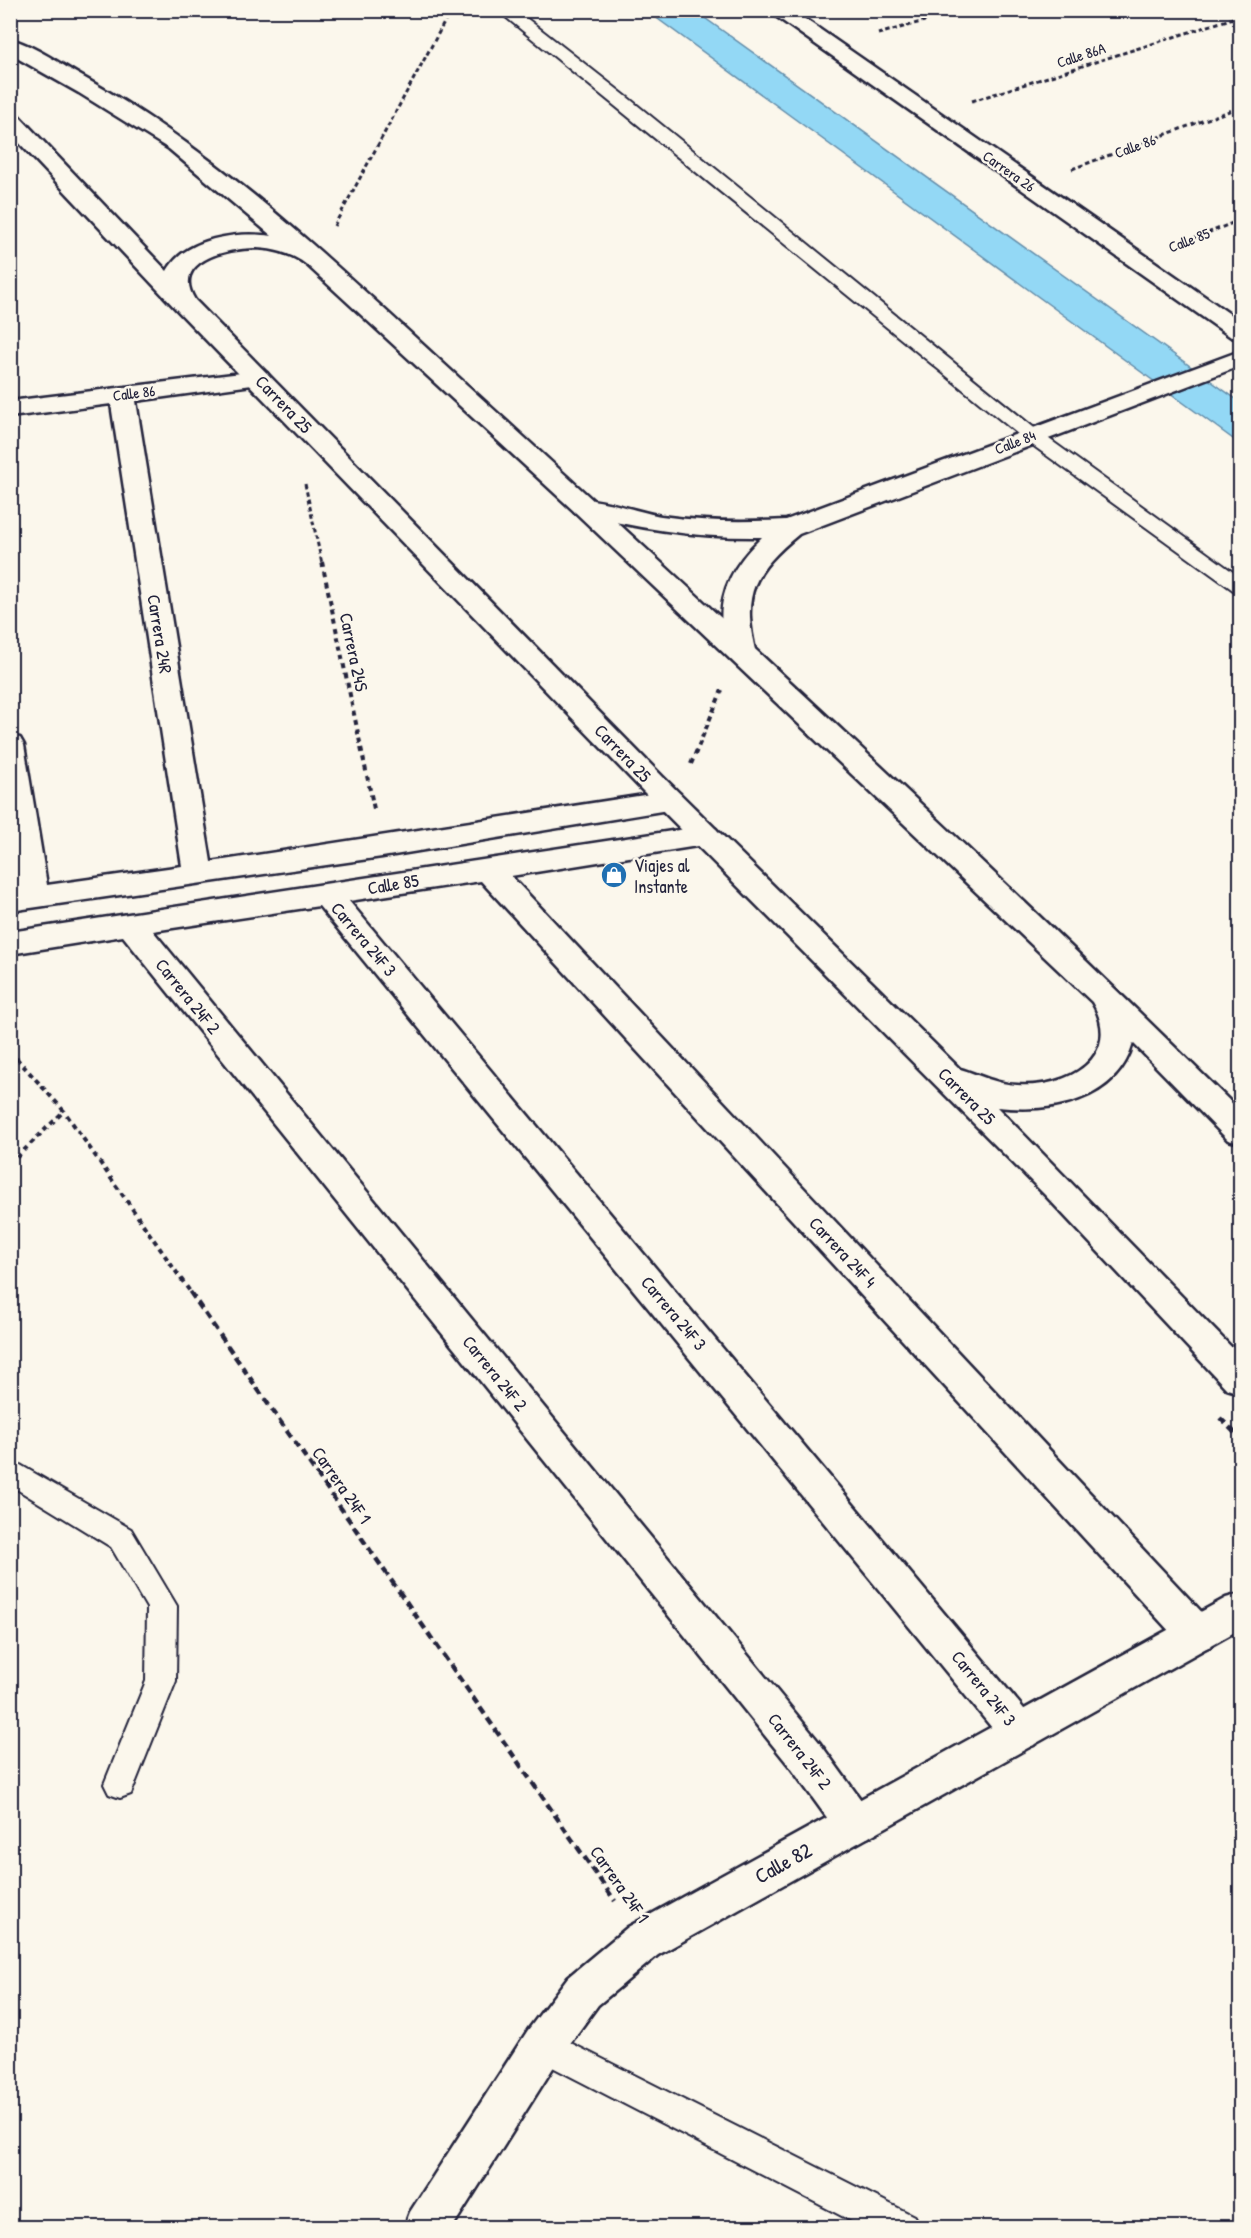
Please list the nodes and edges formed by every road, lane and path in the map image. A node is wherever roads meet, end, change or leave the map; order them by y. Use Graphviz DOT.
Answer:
graph roads {
  1 [pos="451,10"];
  2 [pos="505,10"];
  3 [pos="777,10"];
  4 [pos="964,10"];
  5 [pos="1240,16"];
  6 [pos="10,45"];
  7 [pos="831,47"];
  8 [pos="1240,107"];
  9 [pos="928,115"];
  10 [pos="10,120"];
  11 [pos="1030,185"];
  12 [pos="1240,220"];
  13 [pos="315,260"];
  14 [pos="1138,260"];
  15 [pos="185,304"];
  16 [pos="1240,332"];
  17 [pos="1240,358"];
  18 [pos="258,378"];
  19 [pos="122,395"];
  20 [pos="10,409"];
  21 [pos="1031,435"];
  22 [pos="303,475"];
  23 [pos="584,506"];
  24 [pos="790,528"];
  25 [pos="1240,586"];
  26 [pos="742,654"];
  27 [pos="726,679"];
  28 [pos="10,745"];
  29 [pos="690,767"];
  30 [pos="670,801"];
  31 [pos="705,836"];
  32 [pos="382,847"];
  33 [pos="488,870"];
  34 [pos="198,873"];
  35 [pos="327,895"];
  36 [pos="22,899"];
  37 [pos="131,925"];
  38 [pos="10,943"];
  39 [pos="1103,994"];
  40 [pos="10,1051"];
  41 [pos="935,1065"];
  42 [pos="64,1111"];
  43 [pos="1240,1131"];
  44 [pos="10,1164"];
  45 [pos="1240,1379"];
  46 [pos="10,1470"];
  47 [pos="1239,1614"];
  48 [pos="1197,1634"];
  49 [pos="1020,1733"];
  50 [pos="120,1784"];
  51 [pos="855,1824"];
  52 [pos="643,1941"];
  53 [pos="543,2045"];
  54 [pos="426,2228"];
  55 [pos="902,2228"];
  1 -- 13 [label="path"];
  2 -- 21 [label="lane"];
  3 -- 7 [label="street, Carrera 26"];
  4 -- 7 [label="path"];
  5 -- 9 [label="path, Calle 86A"];
  6 -- 13 [label="street"];
  7 -- 9 [label="street, Carrera 26"];
  8 -- 11 [label="path, Calle 86"];
  9 -- 11 [label="street, Carrera 26"];
  10 -- 15 [label="street, Carrera 25"];
  11 -- 14 [label="street, Carrera 26"];
  12 -- 14 [label="path, Calle 85"];
  13 -- 15 [label="street"];
  13 -- 23 [label="street"];
  14 -- 16 [label="street, Carrera 26"];
  15 -- 18 [label="street, Carrera 25"];
  17 -- 21 [label="street, Calle 84"];
  18 -- 19 [label="street, Calle 86"];
  18 -- 30 [label="street, Carrera 25"];
  19 -- 20 [label="street, Calle 86"];
  19 -- 34 [label="street, Carrera 24R"];
  21 -- 24 [label="street, Calle 84"];
  21 -- 25 [label="lane"];
  22 -- 32 [label="path, Carrera 24S"];
  23 -- 24 [label="street, Calle 84"];
  23 -- 26 [label="street"];
  24 -- 26 [label="street, Calle 84"];
  26 -- 39 [label="street"];
  27 -- 29 [label="path"];
  28 -- 36 [label="street"];
  30 -- 31 [label="street, Carrera 25"];
  30 -- 32 [label="street"];
  31 -- 33 [label="street, Calle 85"];
  31 -- 41 [label="street, Carrera 25"];
  32 -- 34 [label="street"];
  33 -- 35 [label="street, Calle 85"];
  33 -- 48 [label="street, Carrera 24F 4"];
  34 -- 36 [label="street"];
  35 -- 37 [label="street, Calle 85"];
  35 -- 49 [label="street, Carrera 24F 3"];
  37 -- 38 [label="street, Calle 85"];
  37 -- 51 [label="street, Carrera 24F 2"];
  39 -- 41 [label="street"];
  39 -- 43 [label="street"];
  40 -- 42 [label="path, Carrera 24F 1"];
  41 -- 45 [label="street, Carrera 25"];
  42 -- 44 [label="path"];
  42 -- 52 [label="path, Carrera 24F 1"];
  46 -- 50 [label="lane"];
  47 -- 48 [label="street, Calle 82"];
  48 -- 49 [label="street, Calle 82"];
  49 -- 51 [label="street, Calle 82"];
  51 -- 52 [label="street, Calle 82"];
  52 -- 53 [label="street, Calle 82"];
  53 -- 54 [label="street, Calle 82"];
  53 -- 55 [label="lane"];
}
